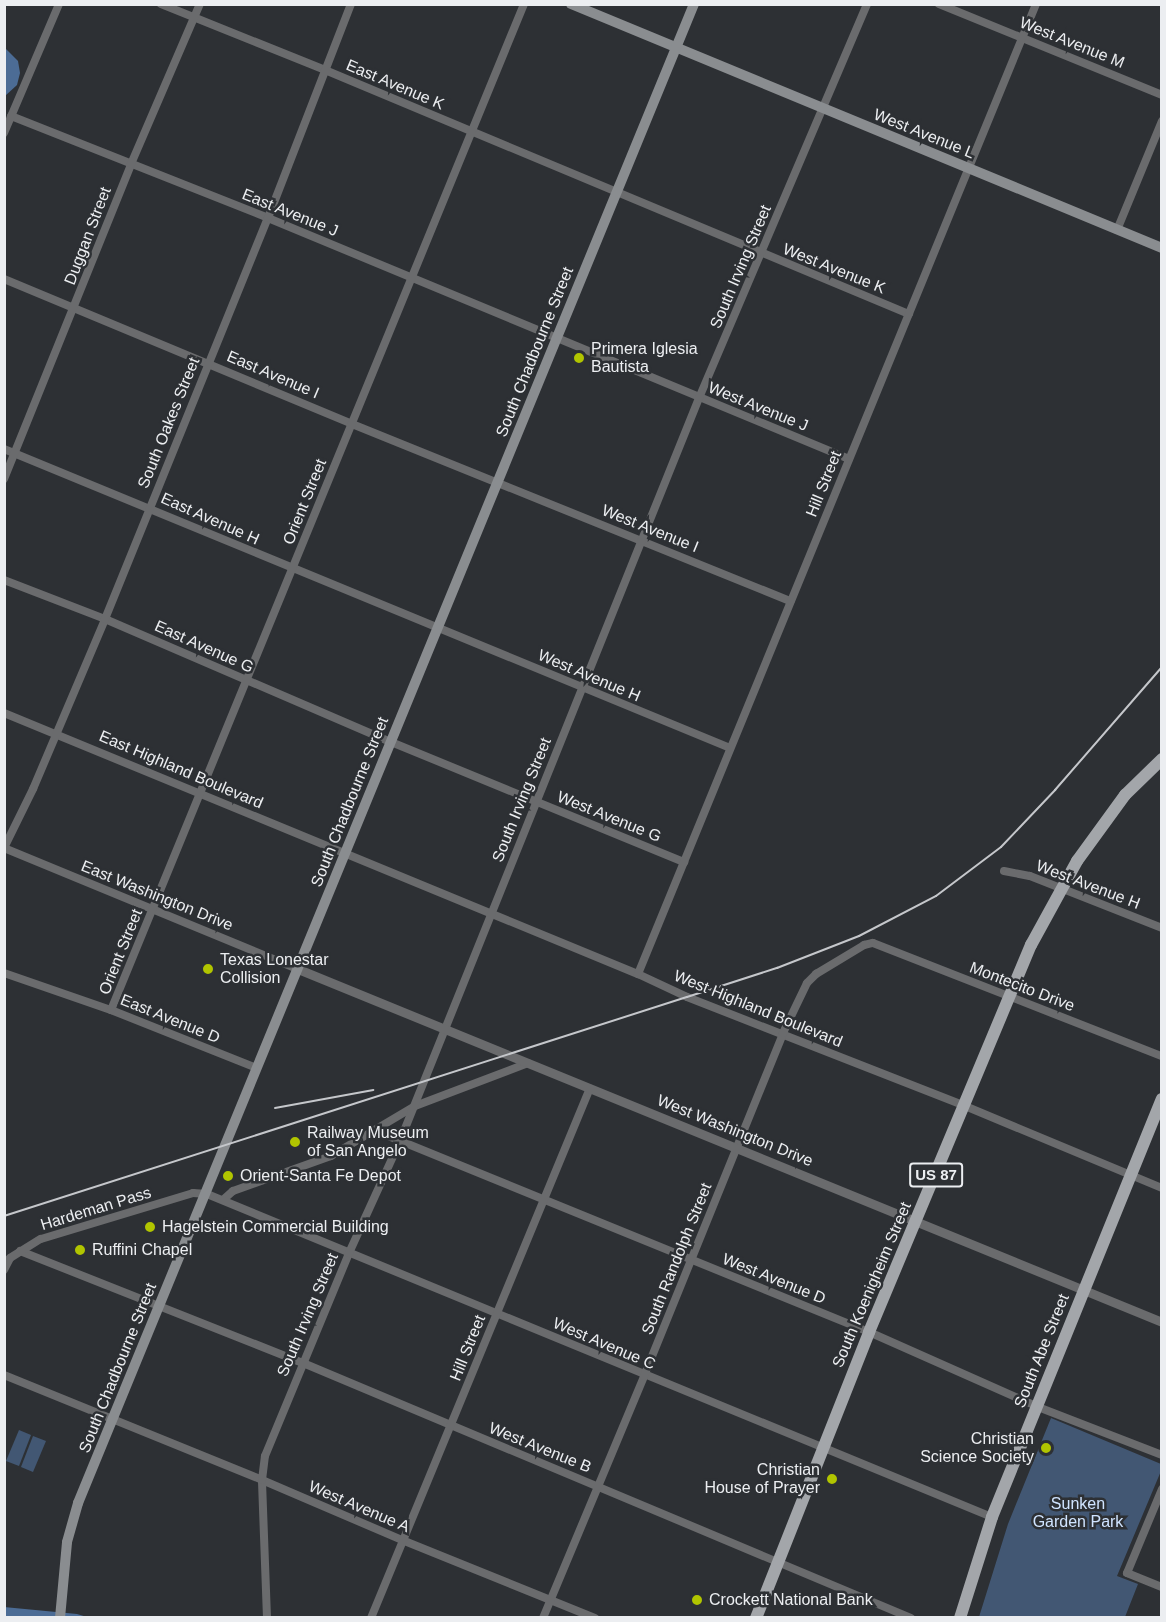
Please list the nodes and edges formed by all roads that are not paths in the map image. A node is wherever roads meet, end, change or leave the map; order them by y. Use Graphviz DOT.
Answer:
graph roads {
  1 [pos="59,4"];
  2 [pos="161,4"];
  3 [pos="200,4"];
  4 [pos="351,4"];
  5 [pos="524,4"];
  6 [pos="572,4"];
  7 [pos="694,4"];
  8 [pos="867,4"];
  9 [pos="939,4"];
  10 [pos="1036,4"];
  11 [pos="194,18"];
  12 [pos="1023,37"];
  13 [pos="676,49"];
  14 [pos="325,70"];
  15 [pos="1161,95"];
  16 [pos="824,110"];
  17 [pos="11,116"];
  18 [pos="1161,121"];
  19 [pos="471,132"];
  20 [pos="4,133"];
  21 [pos="131,164"];
  22 [pos="969,169"];
  23 [pos="617,191"];
  24 [pos="268,218"];
  25 [pos="1117,230"];
  26 [pos="1161,248"];
  27 [pos="762,253"];
  28 [pos="4,279"];
  29 [pos="411,279"];
  30 [pos="75,308"];
  31 [pos="909,314"];
  32 [pos="556,340"];
  33 [pos="208,362"];
  34 [pos="699,398"];
  35 [pos="352,424"];
  36 [pos="4,449"];
  37 [pos="15,453"];
  38 [pos="849,459"];
  39 [pos="4,478"];
  40 [pos="498,481"];
  41 [pos="149,507"];
  42 [pos="641,541"];
  43 [pos="292,569"];
  44 [pos="4,580"];
  45 [pos="791,601"];
  46 [pos="105,619"];
  47 [pos="439,626"];
  48 [pos="246,681"];
  49 [pos="580,687"];
  50 [pos="4,713"];
  51 [pos="56,732"];
  52 [pos="391,742"];
  53 [pos="730,748"];
  54 [pos="1161,759"];
  55 [pos="201,793"];
  56 [pos="536,802"];
  57 [pos="5,848"];
  58 [pos="346,853"];
  59 [pos="684,862"];
  60 [pos="1004,870"];
  61 [pos="1061,888"];
  62 [pos="153,908"];
  63 [pos="491,915"];
  64 [pos="1161,928"];
  65 [pos="873,943"];
  66 [pos="298,969"];
  67 [pos="4,973"];
  68 [pos="638,974"];
  69 [pos="1011,997"];
  70 [pos="111,1010"];
  71 [pos="444,1029"];
  72 [pos="783,1034"];
  73 [pos="1161,1056"];
  74 [pos="528,1063"];
  75 [pos="257,1068"];
  76 [pos="590,1088"];
  77 [pos="1161,1099"];
  78 [pos="415,1106"];
  79 [pos="965,1106"];
  80 [pos="376,1131"];
  81 [pos="400,1141"];
  82 [pos="738,1149"];
  83 [pos="1129,1174"];
  84 [pos="1161,1188"];
  85 [pos="207,1194"];
  86 [pos="224,1199"];
  87 [pos="544,1200"];
  88 [pos="916,1221"];
  89 [pos="20,1251"];
  90 [pos="349,1253"];
  91 [pos="691,1260"];
  92 [pos="4,1270"];
  93 [pos="1083,1290"];
  94 [pos="159,1307"];
  95 [pos="497,1313"];
  96 [pos="1161,1322"];
  97 [pos="869,1332"];
  98 [pos="303,1363"];
  99 [pos="4,1375"];
  100 [pos="644,1376"];
  101 [pos="1038,1407"];
  102 [pos="112,1419"];
  103 [pos="450,1427"];
  104 [pos="823,1449"];
  105 [pos="1161,1455"];
  106 [pos="262,1480"];
  107 [pos="598,1485"];
  108 [pos="1161,1489"];
  109 [pos="992,1517"];
  110 [pos="402,1540"];
  111 [pos="778,1563"];
  112 [pos="1161,1587"];
  113 [pos="550,1601"];
  114 [pos="60,1617"];
  115 [pos="267,1617"];
  116 [pos="371,1617"];
  117 [pos="543,1617"];
  118 [pos="595,1617"];
  119 [pos="756,1617"];
  120 [pos="911,1617"];
  121 [pos="960,1617"];
  1 -- 17 [label="street"];
  2 -- 11 [label="street, East Avenue K"];
  3 -- 11 [label="street, Duggan Street"];
  4 -- 14 [label="street, South Oakes Street"];
  5 -- 19 [label="street, Orient Street"];
  6 -- 13 [label="main road, West Avenue L"];
  7 -- 13 [label="main road, South Chadbourne Street"];
  8 -- 16 [label="street, South Irving Street"];
  9 -- 12 [label="street, West Avenue M"];
  10 -- 12 [label="street, Hill Street"];
  11 -- 14 [label="street, East Avenue K"];
  11 -- 21 [label="street, Duggan Street"];
  12 -- 15 [label="street, West Avenue M"];
  12 -- 22 [label="street, Hill Street"];
  13 -- 16 [label="main road, West Avenue L"];
  13 -- 23 [label="main road, South Chadbourne Street"];
  14 -- 19 [label="street, East Avenue K"];
  14 -- 24 [label="street, South Oakes Street"];
  16 -- 22 [label="main road, West Avenue L"];
  16 -- 27 [label="street, South Irving Street"];
  17 -- 20 [label="street"];
  17 -- 21 [label="street, East Avenue J"];
  18 -- 25 [label="street"];
  19 -- 23 [label="street, East Avenue K"];
  19 -- 29 [label="street, Orient Street"];
  21 -- 24 [label="street, East Avenue J"];
  21 -- 30 [label="street, Duggan Street"];
  22 -- 25 [label="main road, West Avenue L"];
  22 -- 31 [label="street, Hill Street"];
  23 -- 27 [label="street, West Avenue K"];
  23 -- 32 [label="main road, South Chadbourne Street"];
  24 -- 29 [label="street, East Avenue J"];
  24 -- 33 [label="street, South Oakes Street"];
  25 -- 26 [label="main road, West Avenue L"];
  27 -- 31 [label="street, West Avenue K"];
  27 -- 34 [label="street, South Irving Street"];
  28 -- 30 [label="street, East Avenue I"];
  29 -- 32 [label="street, East Avenue J"];
  29 -- 35 [label="street, Orient Street"];
  30 -- 33 [label="street, East Avenue I"];
  30 -- 37 [label="street, Duggan Street"];
  31 -- 38 [label="street, Hill Street"];
  32 -- 34 [label="street, West Avenue J"];
  32 -- 40 [label="main road, South Chadbourne Street"];
  33 -- 35 [label="street, East Avenue I"];
  33 -- 41 [label="street, South Oakes Street"];
  34 -- 38 [label="street, West Avenue J"];
  34 -- 42 [label="street, South Irving Street"];
  35 -- 40 [label="street, East Avenue I"];
  35 -- 43 [label="street, Orient Street"];
  36 -- 37 [label="street, East Avenue H"];
  37 -- 39 [label="street, Duggan Street"];
  37 -- 41 [label="street, East Avenue H"];
  38 -- 45 [label="street, Hill Street"];
  40 -- 42 [label="street, West Avenue I"];
  40 -- 47 [label="main road, South Chadbourne Street"];
  41 -- 43 [label="street, East Avenue H"];
  41 -- 46 [label="street, South Oakes Street"];
  42 -- 45 [label="street, West Avenue I"];
  42 -- 49 [label="street, South Irving Street"];
  43 -- 47 [label="street, East Avenue H"];
  43 -- 48 [label="street, Orient Street"];
  44 -- 46 [label="street, East Avenue G"];
  45 -- 53 [label="street, Hill Street"];
  46 -- 48 [label="street, East Avenue G"];
  46 -- 51 [label="street, South Oakes Street"];
  47 -- 49 [label="street, West Avenue H"];
  47 -- 52 [label="main road, South Chadbourne Street"];
  48 -- 52 [label="street, East Avenue G"];
  48 -- 55 [label="street, Orient Street"];
  49 -- 53 [label="street, West Avenue H"];
  49 -- 56 [label="street, South Irving Street"];
  50 -- 51 [label="street, East Highland Boulevard"];
  51 -- 55 [label="street, East Highland Boulevard"];
  51 -- 57 [label="street, South Oakes Street"];
  52 -- 56 [label="street, West Avenue G"];
  52 -- 58 [label="main road, South Chadbourne Street"];
  53 -- 59 [label="street, Hill Street"];
  54 -- 61 [label="main road, South Koenigheim Street / US 87"];
  55 -- 58 [label="street, East Highland Boulevard"];
  55 -- 62 [label="street, Orient Street"];
  56 -- 59 [label="street, West Avenue G"];
  56 -- 63 [label="street, South Irving Street"];
  57 -- 62 [label="street, East Washington Drive"];
  58 -- 63 [label="street, West Highland Boulevard"];
  58 -- 66 [label="main road, South Chadbourne Street"];
  59 -- 68 [label="street, Hill Street"];
  60 -- 61 [label="street, West Avenue H"];
  61 -- 64 [label="street, West Avenue H"];
  61 -- 69 [label="main road, South Koenigheim Street / US 87"];
  62 -- 66 [label="street, East Washington Drive"];
  62 -- 70 [label="street, Orient Street"];
  63 -- 68 [label="street, West Highland Boulevard"];
  63 -- 71 [label="street, South Irving Street"];
  65 -- 69 [label="street, Montecito Drive"];
  65 -- 72 [label="street, South Randolph Street"];
  66 -- 71 [label="street, West Washington Drive"];
  66 -- 75 [label="main road, South Chadbourne Street"];
  67 -- 70 [label="street, East Avenue D"];
  68 -- 72 [label="street, West Highland Boulevard"];
  69 -- 73 [label="street, Montecito Drive"];
  69 -- 79 [label="main road, South Koenigheim Street / US 87"];
  70 -- 75 [label="street, East Avenue D"];
  71 -- 74 [label="street, West Washington Drive"];
  71 -- 78 [label="street, South Irving Street"];
  72 -- 79 [label="street, West Highland Boulevard"];
  72 -- 82 [label="street, South Randolph Street"];
  74 -- 76 [label="street, West Washington Drive"];
  74 -- 78 [label="street"];
  75 -- 85 [label="main road, South Chadbourne Street"];
  76 -- 82 [label="street, West Washington Drive"];
  76 -- 87 [label="street, Hill Street"];
  77 -- 83 [label="main road, South Abe Street"];
  78 -- 80 [label="street"];
  78 -- 81 [label="street, South Irving Street"];
  79 -- 83 [label="street, West Highland Boulevard"];
  79 -- 88 [label="main road, South Koenigheim Street / US 87"];
  80 -- 81 [label="street, West Avenue D"];
  80 -- 86 [label="street"];
  81 -- 87 [label="street, West Avenue D"];
  81 -- 90 [label="street, South Irving Street"];
  82 -- 88 [label="street, West Washington Drive"];
  82 -- 91 [label="street, South Randolph Street"];
  83 -- 84 [label="street, West Highland Boulevard"];
  83 -- 93 [label="main road, South Abe Street"];
  85 -- 86 [label="street, West Avenue C"];
  85 -- 89 [label="street, Hardeman Pass"];
  85 -- 94 [label="main road, South Chadbourne Street"];
  86 -- 90 [label="street, West Avenue C"];
  87 -- 91 [label="street, West Avenue D"];
  87 -- 95 [label="street, Hill Street"];
  88 -- 93 [label="street, West Washington Drive"];
  88 -- 97 [label="main road, South Koenigheim Street / US 87"];
  89 -- 92 [label="street, Hardeman Pass"];
  89 -- 94 [label="street, West Avenue B"];
  90 -- 95 [label="street, West Avenue C"];
  90 -- 98 [label="street, South Irving Street"];
  91 -- 97 [label="street, West Avenue D"];
  91 -- 100 [label="street, South Randolph Street"];
  93 -- 96 [label="street, West Washington Drive"];
  93 -- 101 [label="main road, South Abe Street"];
  94 -- 98 [label="street, West Avenue B"];
  94 -- 102 [label="main road, South Chadbourne Street"];
  95 -- 100 [label="street, West Avenue C"];
  95 -- 103 [label="street, Hill Street"];
  97 -- 101 [label="street, West Avenue D"];
  97 -- 104 [label="main road, South Koenigheim Street / US 87"];
  98 -- 103 [label="street, West Avenue B"];
  98 -- 106 [label="street, South Irving Street"];
  99 -- 102 [label="street, West Avenue A"];
  100 -- 104 [label="street, West Avenue C"];
  100 -- 107 [label="street, South Randolph Street"];
  101 -- 105 [label="street, West Avenue D"];
  101 -- 109 [label="main road, South Abe Street"];
  102 -- 106 [label="street, West Avenue A"];
  102 -- 114 [label="main road, South Chadbourne Street"];
  103 -- 107 [label="street, West Avenue B"];
  103 -- 110 [label="street, Hill Street"];
  104 -- 109 [label="street, West Avenue C"];
  104 -- 111 [label="main road, South Koenigheim Street / US 87"];
  106 -- 110 [label="street, West Avenue A"];
  106 -- 115 [label="street, South Irving Street"];
  107 -- 111 [label="street, West Avenue B"];
  107 -- 113 [label="street, South Randolph Street"];
  108 -- 112 [label="street"];
  109 -- 121 [label="main road, South Abe Street"];
  110 -- 113 [label="street, West Avenue A"];
  110 -- 116 [label="street, Hill Street"];
  111 -- 119 [label="main road, South Koenigheim Street / US 87"];
  111 -- 120 [label="street, West Avenue B"];
  113 -- 117 [label="street, South Randolph Street"];
  113 -- 118 [label="street, West Avenue A"];
}
